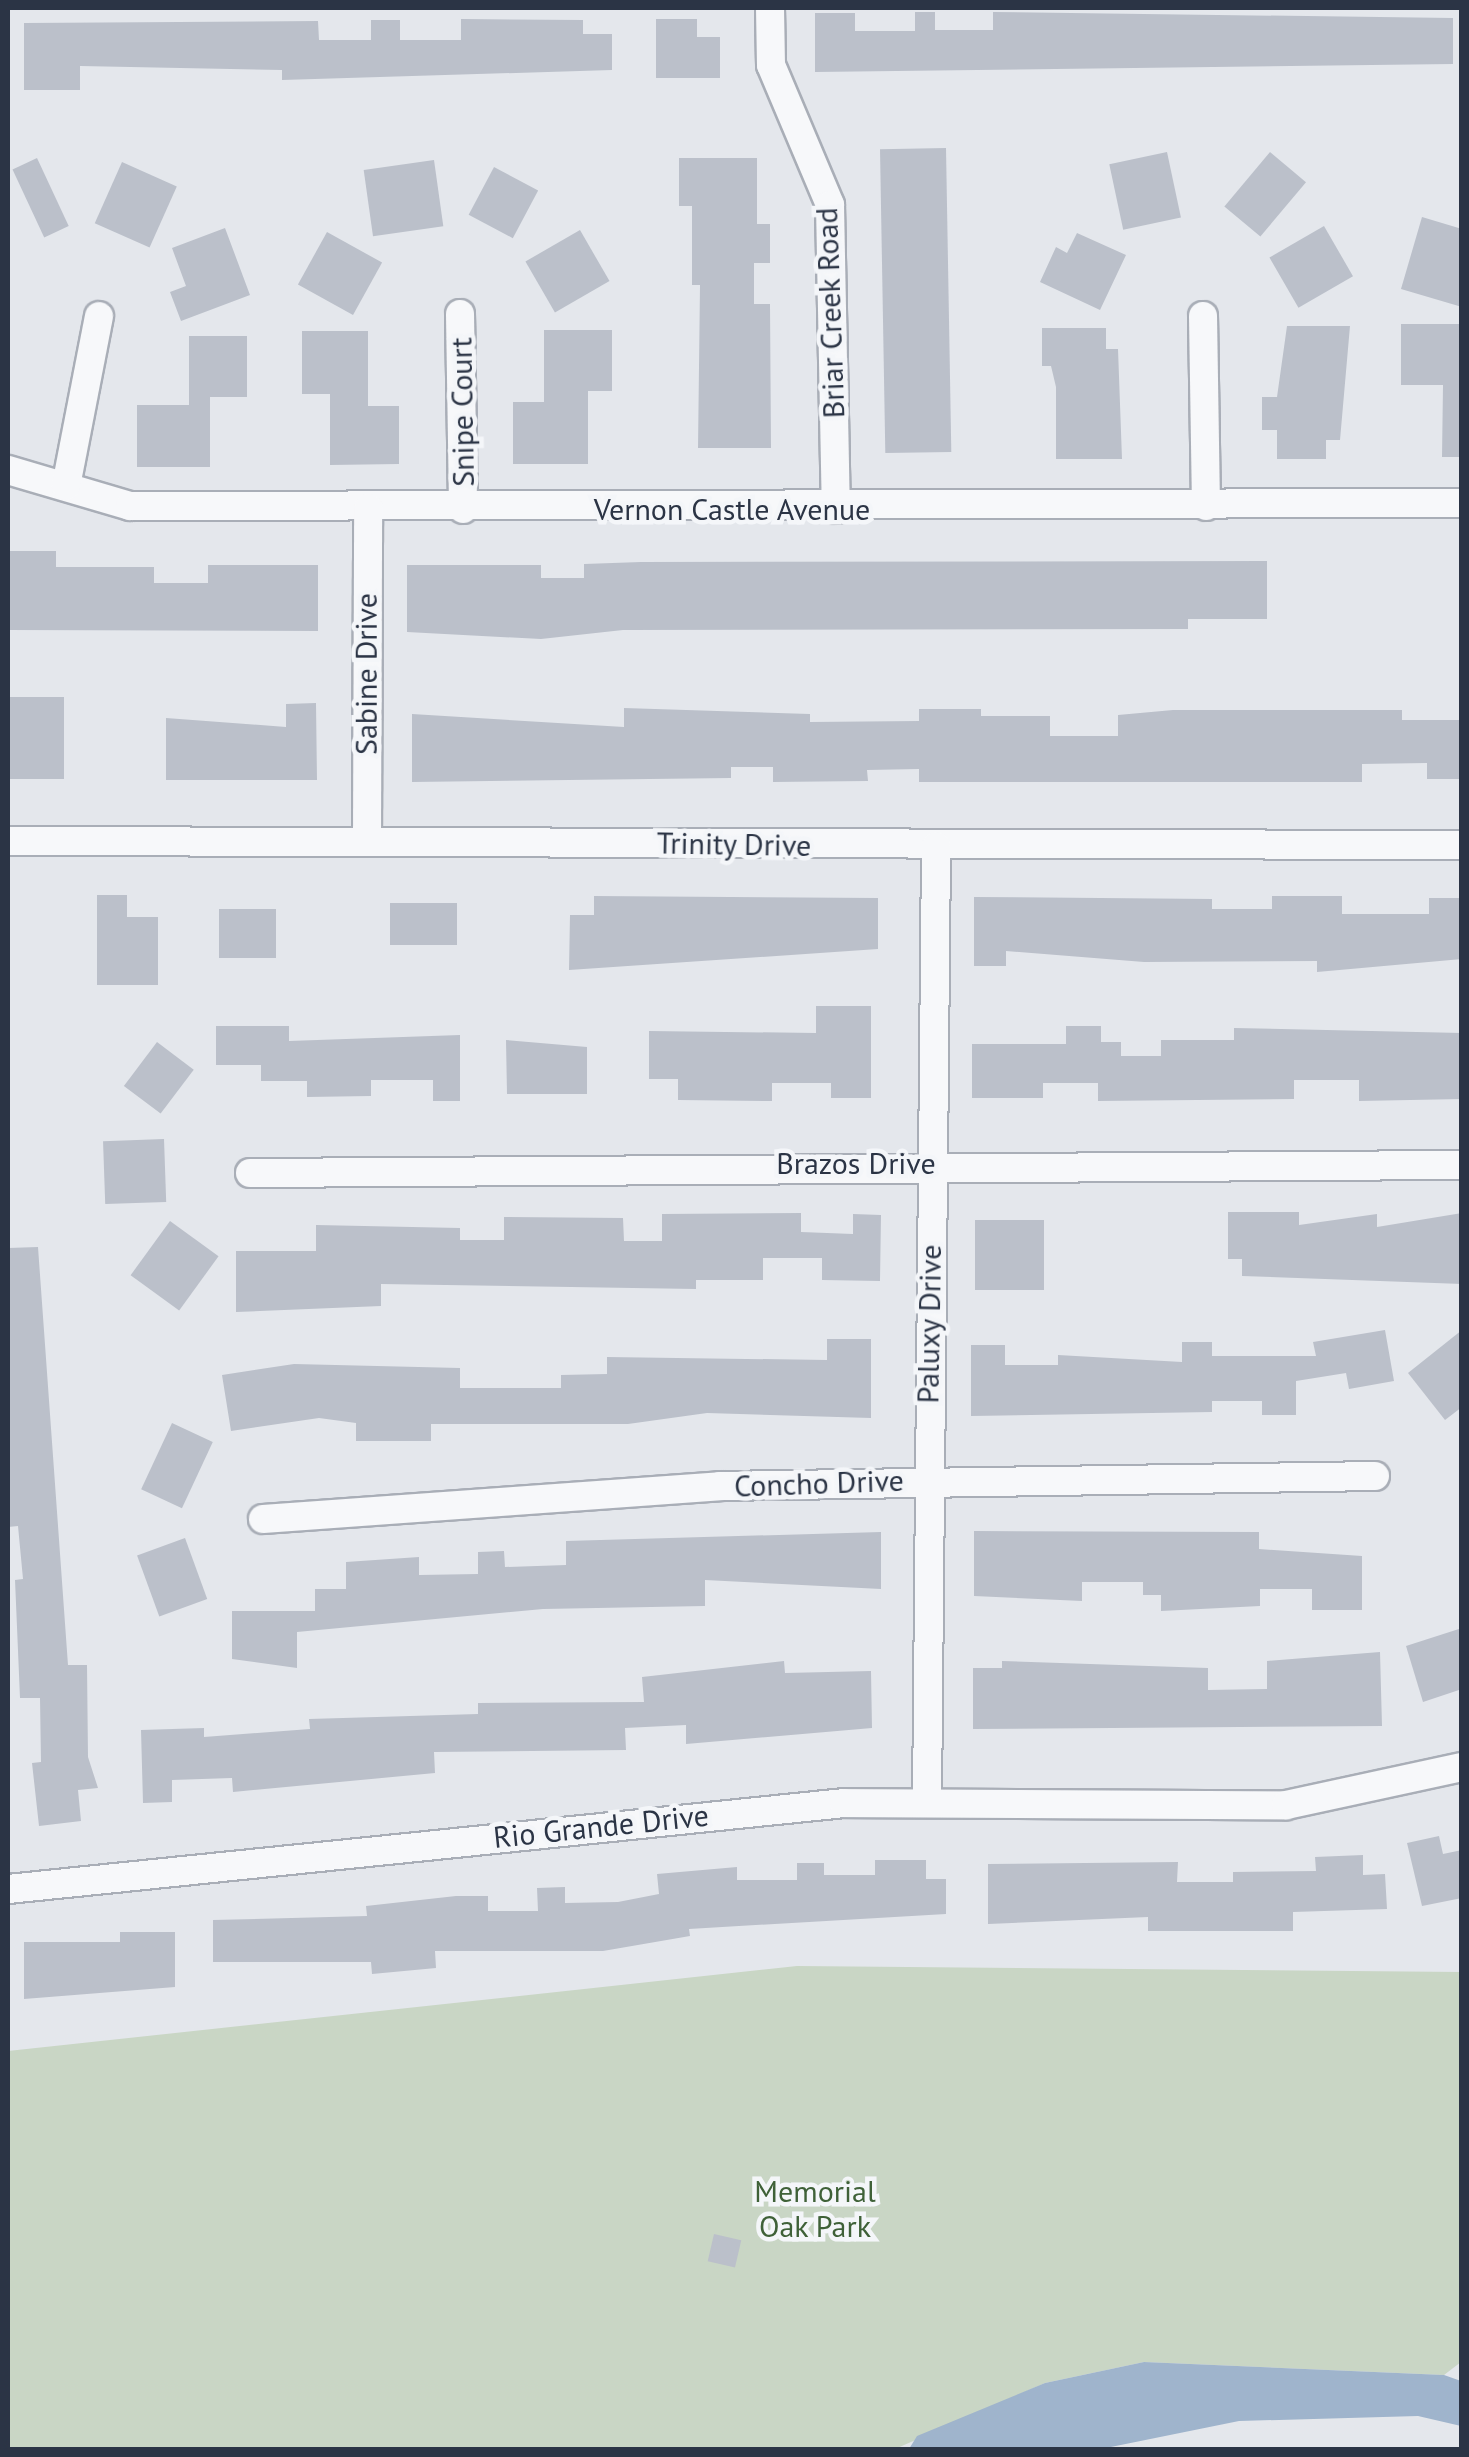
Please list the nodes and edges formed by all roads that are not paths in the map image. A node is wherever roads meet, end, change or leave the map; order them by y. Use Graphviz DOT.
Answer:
graph roads {
  1 [pos="770,8"];
  2 [pos="460,314"];
  3 [pos="99,316"];
  4 [pos="1203,316"];
  5 [pos="8,470"];
  6 [pos="66,486"];
  7 [pos="1462,502"];
  8 [pos="1206,506"];
  9 [pos="368,508"];
  10 [pos="464,509"];
  11 [pos="836,509"];
  12 [pos="367,839"];
  13 [pos="8,841"];
  14 [pos="1462,845"];
  15 [pos="936,846"];
  16 [pos="931,1164"];
  17 [pos="1462,1165"];
  18 [pos="250,1173"];
  19 [pos="1375,1476"];
  20 [pos="928,1480"];
  21 [pos="263,1519"];
  22 [pos="1462,1766"];
  23 [pos="927,1802"];
  24 [pos="8,1888"];
  1 -- 11 [label="street, Briar Creek Road"];
  2 -- 10 [label="street, Snipe Court"];
  3 -- 6 [label="street"];
  4 -- 8 [label="street"];
  5 -- 6 [label="street, Vernon Castle Avenue"];
  6 -- 9 [label="street, Vernon Castle Avenue"];
  7 -- 8 [label="street, Vernon Castle Avenue"];
  8 -- 11 [label="street, Vernon Castle Avenue"];
  9 -- 10 [label="street, Vernon Castle Avenue"];
  9 -- 12 [label="street, Sabine Drive"];
  10 -- 11 [label="street, Vernon Castle Avenue"];
  12 -- 13 [label="street, Trinity Drive"];
  12 -- 15 [label="street, Trinity Drive"];
  14 -- 15 [label="street, Trinity Drive"];
  15 -- 16 [label="street, Paluxy Drive"];
  16 -- 17 [label="street, Brazos Drive"];
  16 -- 18 [label="street, Brazos Drive"];
  16 -- 20 [label="street, Paluxy Drive"];
  19 -- 20 [label="street, Concho Drive"];
  20 -- 21 [label="street, Concho Drive"];
  20 -- 23 [label="street, Paluxy Drive"];
  22 -- 23 [label="street, Rio Grande Drive"];
  23 -- 24 [label="street, Rio Grande Drive"];
}
